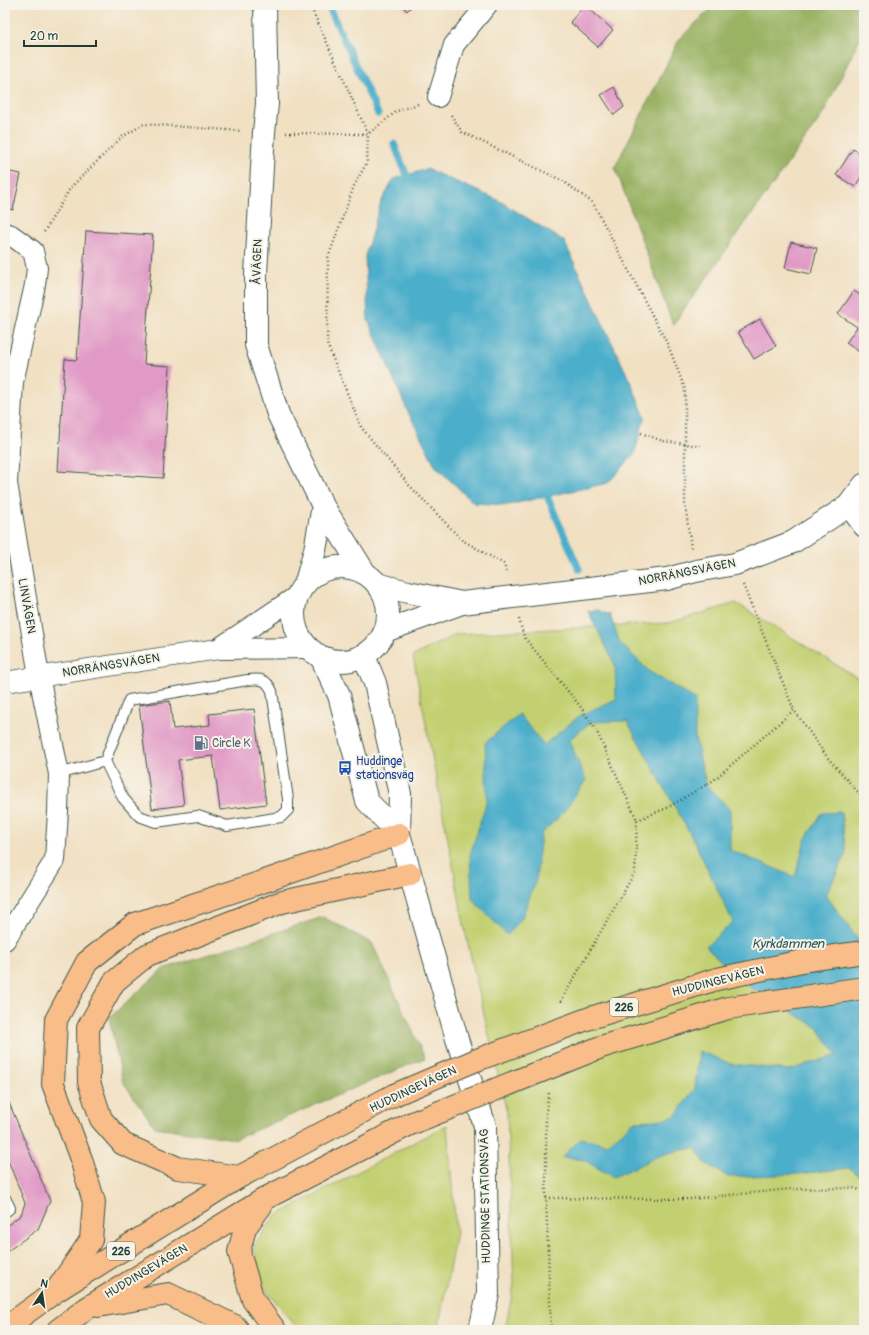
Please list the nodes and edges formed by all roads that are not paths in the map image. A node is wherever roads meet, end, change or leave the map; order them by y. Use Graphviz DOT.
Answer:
graph roads {
  1 [pos="265,5"];
  2 [pos="487,5"];
  3 [pos="438,97"];
  4 [pos="5,233"];
  5 [pos="864,485"];
  6 [pos="323,506"];
  7 [pos="848,506"];
  8 [pos="864,527"];
  9 [pos="371,579"];
  10 [pos="301,589"];
  11 [pos="462,603"];
  12 [pos="385,631"];
  13 [pos="218,649"];
  14 [pos="314,653"];
  15 [pos="364,656"];
  16 [pos="39,676"];
  17 [pos="5,682"];
  18 [pos="105,761"];
  19 [pos="59,774"];
  20 [pos="399,834"];
  21 [pos="410,874"];
  22 [pos="5,940"];
  23 [pos="864,952"];
  24 [pos="864,988"];
  25 [pos="239,1177"];
  26 [pos="5,1198"];
  27 [pos="266,1198"];
  28 [pos="5,1212"];
  29 [pos="56,1291"];
  30 [pos="87,1308"];
  31 [pos="5,1328"];
  32 [pos="58,1330"];
  33 [pos="238,1330"];
  34 [pos="275,1330"];
  35 [pos="480,1330"];
  1 -- 6 [label="street, ÅVÄGEN"];
  2 -- 3 [label="street"];
  4 -- 16 [label="street, LINVÄGEN"];
  5 -- 7 [label="street, NORRÄNGSVÄGEN"];
  6 -- 9 [label="street, ÅVÄGEN"];
  6 -- 10 [label="street"];
  7 -- 8 [label="street"];
  7 -- 11 [label="street, NORRÄNGSVÄGEN"];
  9 -- 10 [label="street"];
  9 -- 11 [label="street, NORRÄNGSVÄGEN"];
  9 -- 12 [label="street"];
  10 -- 13 [label="street, NORRÄNGSVÄGEN"];
  10 -- 14 [label="street"];
  11 -- 12 [label="street, NORRÄNGSVÄGEN"];
  12 -- 15 [label="street"];
  13 -- 14 [label="street, NORRÄNGSVÄGEN"];
  13 -- 16 [label="street, NORRÄNGSVÄGEN"];
  14 -- 15 [label="street"];
  14 -- 20 [label="street, HUDDINGE STATIONSVÄG"];
  15 -- 20 [label="street, HUDDINGE STATIONSVÄG"];
  16 -- 17 [label="street, NORRÄNGSVÄGEN"];
  16 -- 19 [label="street, LINVÄGEN"];
  18 -- 18 [label="lane"];
  18 -- 19 [label="lane"];
  19 -- 22 [label="street, LINVÄGEN"];
  20 -- 21 [label="street, HUDDINGE STATIONSVÄG"];
  20 -- 29 [label="main road"];
  21 -- 25 [label="main road"];
  21 -- 35 [label="street, HUDDINGE STATIONSVÄG"];
  23 -- 25 [label="main road, HUDDINGEVÄGEN / 226, bridge"];
  24 -- 27 [label="main road, HUDDINGEVÄGEN / 226, bridge"];
  25 -- 29 [label="main road, HUDDINGEVÄGEN / 226"];
  26 -- 28 [label="lane"];
  27 -- 30 [label="main road, HUDDINGEVÄGEN / 226"];
  27 -- 34 [label="main road"];
  29 -- 31 [label="main road, HUDDINGEVÄGEN / 226"];
  30 -- 32 [label="main road, HUDDINGEVÄGEN / 226"];
  30 -- 33 [label="main road"];
}
